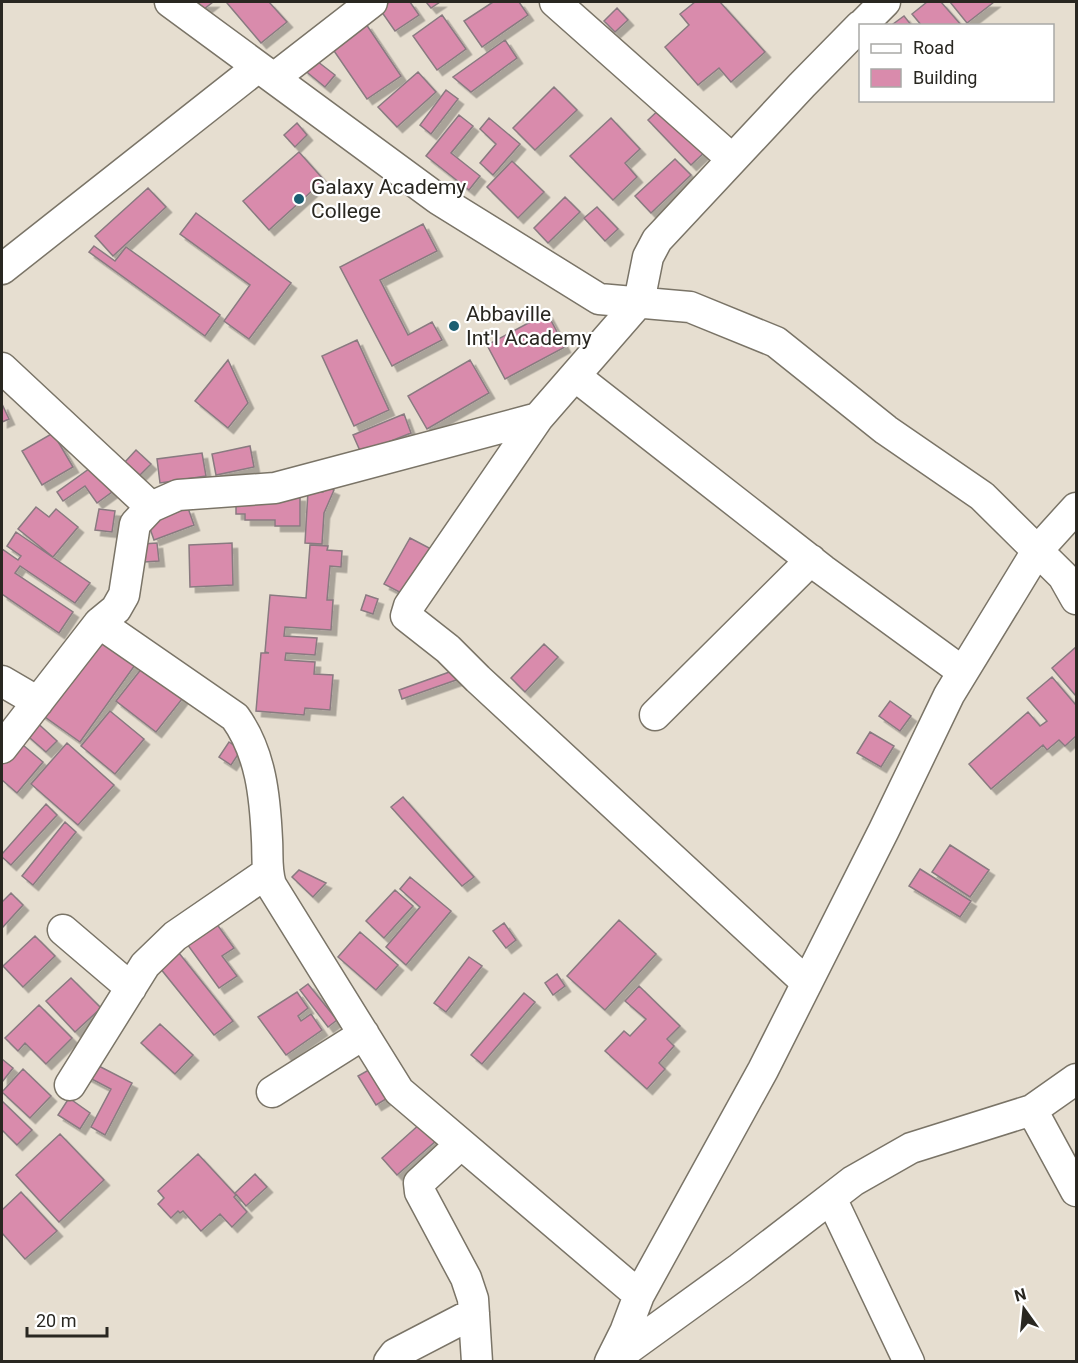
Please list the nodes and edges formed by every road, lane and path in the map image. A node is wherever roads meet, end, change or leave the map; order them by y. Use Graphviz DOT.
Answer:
graph roads {
  1 [pos="170,2"];
  2 [pos="372,2"];
  3 [pos="555,2"];
  4 [pos="884,2"];
  5 [pos="863,24"];
  6 [pos="859,28"];
  7 [pos="266,72"];
  8 [pos="732,159"];
  9 [pos="2,269"];
  10 [pos="639,302"];
  11 [pos="2,368"];
  12 [pos="575,376"];
  13 [pos="538,418"];
  14 [pos="151,507"];
  15 [pos="1077,508"];
  16 [pos="1037,551"];
  17 [pos="811,560"];
  18 [pos="1077,599"];
  19 [pos="99,623"];
  20 [pos="963,672"];
  21 [pos="2,681"];
  22 [pos="38,702"];
  23 [pos="655,715"];
  24 [pos="2,747"];
  25 [pos="267,873"];
  26 [pos="63,930"];
  27 [pos="807,983"];
  28 [pos="131,988"];
  29 [pos="364,1034"];
  30 [pos="1077,1079"];
  31 [pos="70,1085"];
  32 [pos="272,1092"];
  33 [pos="1032,1110"];
  34 [pos="461,1144"];
  35 [pos="1077,1191"];
  36 [pos="831,1198"];
  37 [pos="639,1295"];
  38 [pos="474,1313"];
  39 [pos="623,1351"];
  40 [pos="389,1362"];
  41 [pos="477,1362"];
  42 [pos="909,1362"];
  1 -- 7 [label="street"];
  2 -- 7 [label="street"];
  3 -- 8 [label="street"];
  4 -- 5 [label="street"];
  6 -- 8 [label="street"];
  7 -- 9 [label="street"];
  7 -- 10 [label="street"];
  8 -- 10 [label="street"];
  10 -- 12 [label="street"];
  10 -- 16 [label="street"];
  11 -- 14 [label="street"];
  12 -- 13 [label="street"];
  12 -- 17 [label="street"];
  13 -- 14 [label="street"];
  13 -- 27 [label="street"];
  14 -- 19 [label="street"];
  15 -- 16 [label="street"];
  16 -- 18 [label="street"];
  16 -- 20 [label="street"];
  17 -- 20 [label="street"];
  17 -- 23 [label="street"];
  19 -- 22 [label="street"];
  19 -- 25 [label="street"];
  20 -- 27 [label="street"];
  21 -- 22 [label="street"];
  22 -- 24 [label="street"];
  25 -- 28 [label="street"];
  25 -- 29 [label="street"];
  26 -- 28 [label="street"];
  27 -- 37 [label="street"];
  28 -- 31 [label="street"];
  29 -- 32 [label="street"];
  29 -- 34 [label="street"];
  30 -- 33 [label="street"];
  33 -- 35 [label="street"];
  33 -- 36 [label="street"];
  34 -- 37 [label="street"];
  34 -- 38 [label="street"];
  36 -- 39 [label="street"];
  36 -- 42 [label="street"];
  37 -- 39 [label="street"];
  38 -- 40 [label="street"];
  38 -- 41 [label="street"];
}
